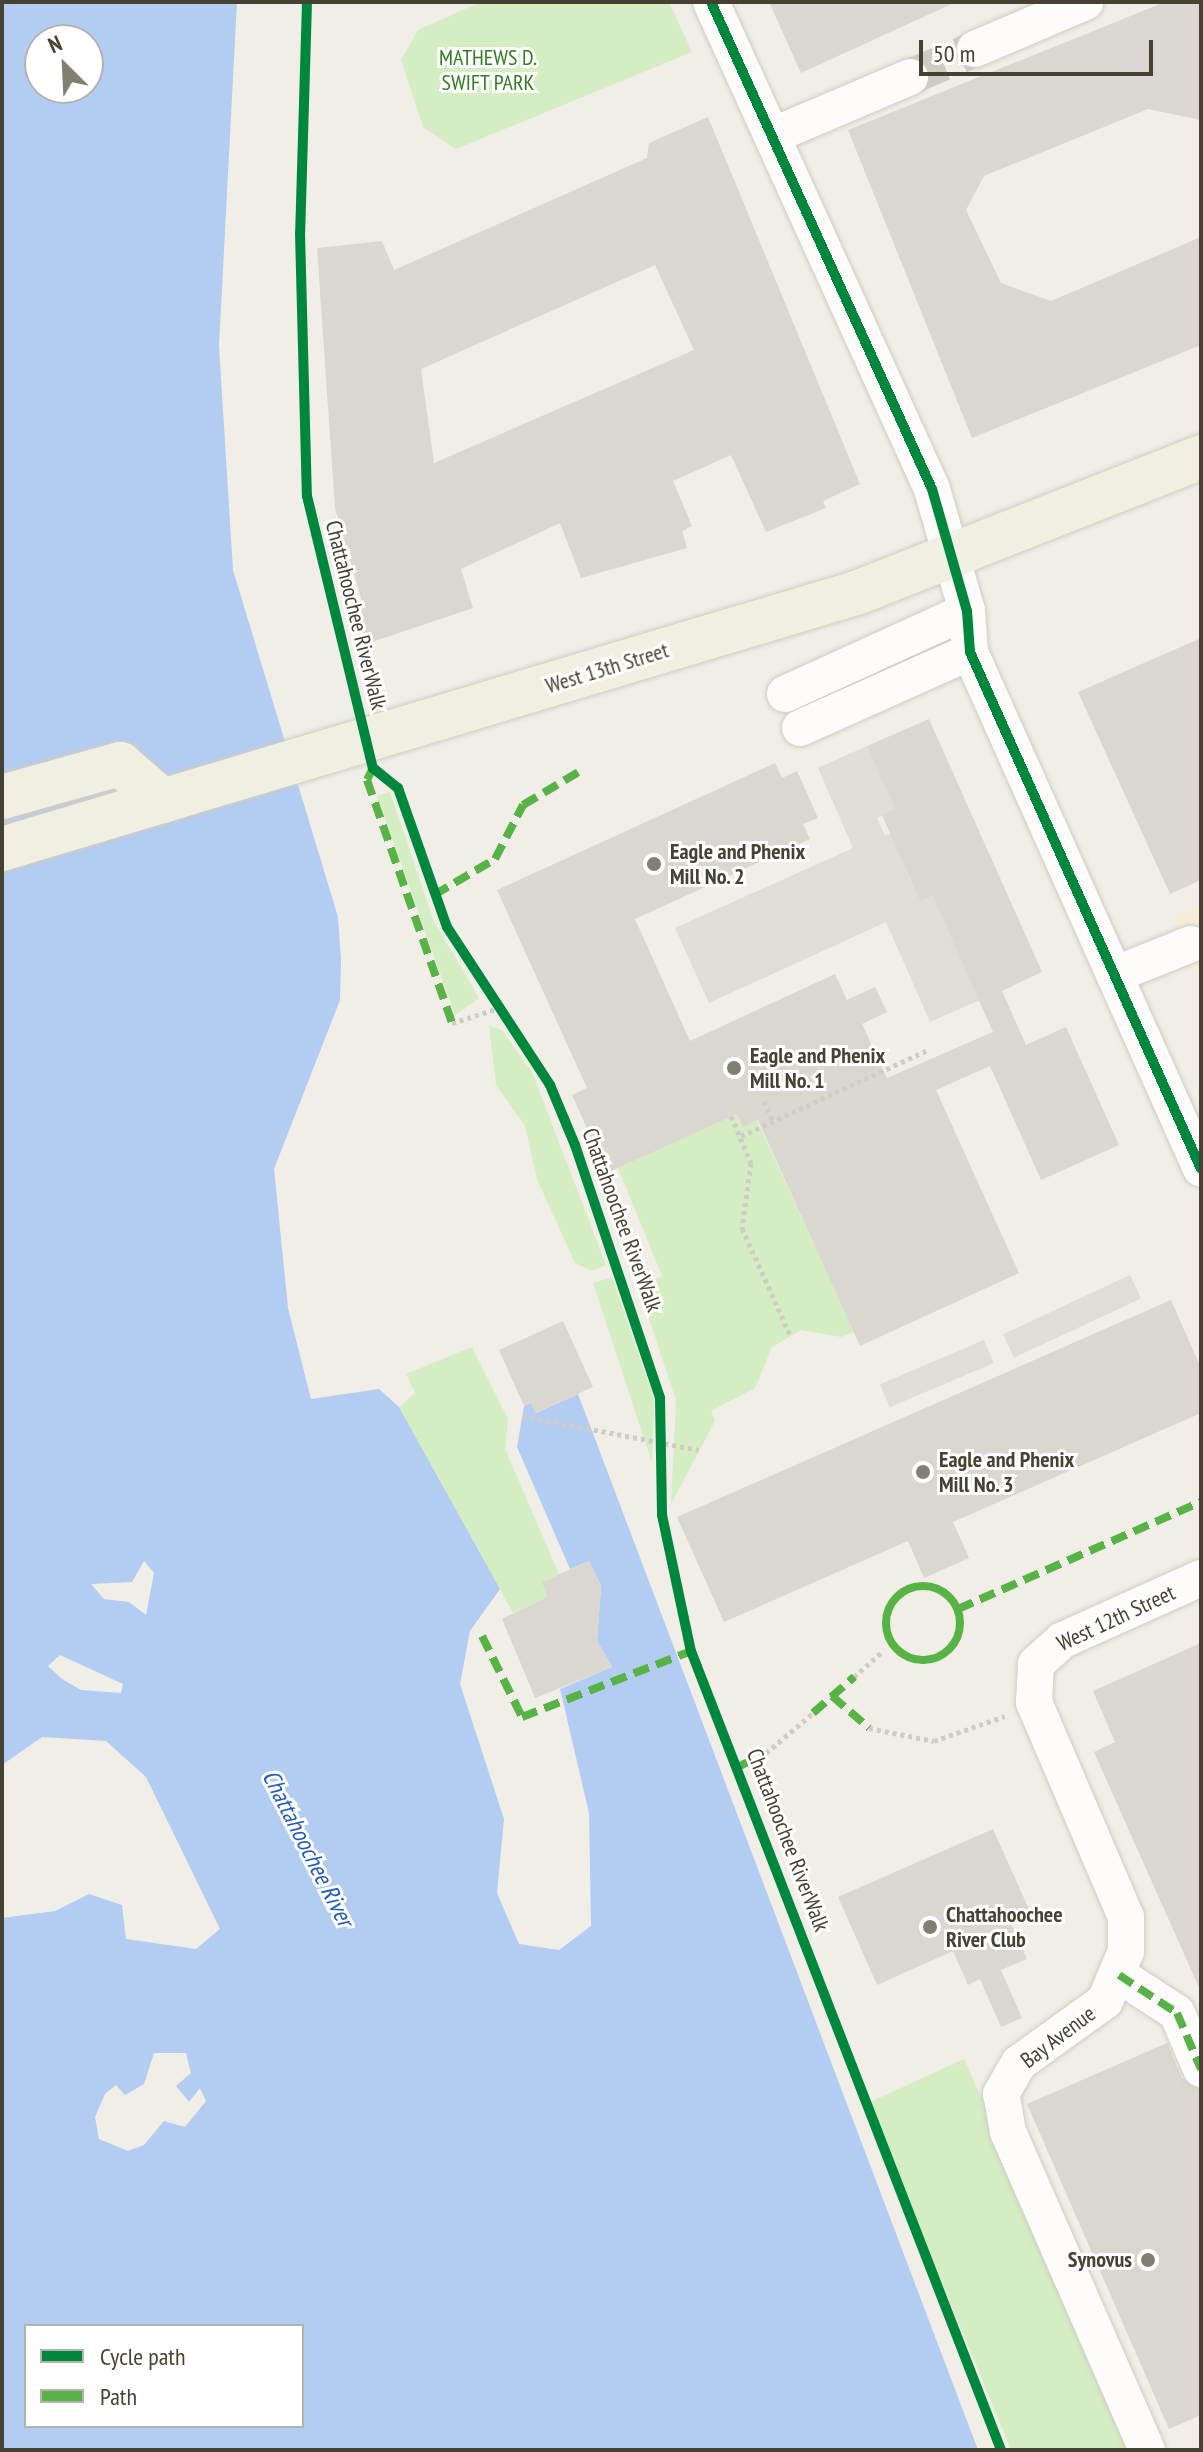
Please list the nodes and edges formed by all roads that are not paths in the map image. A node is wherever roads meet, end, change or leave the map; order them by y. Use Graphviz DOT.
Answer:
graph roads {
  1 [pos="711,2"];
  2 [pos="1085,2"];
  3 [pos="975,49"];
  4 [pos="910,77"];
  5 [pos="774,135"];
  6 [pos="1201,457"];
  7 [pos="967,611"];
  8 [pos="970,652"];
  9 [pos="785,694"];
  10 [pos="800,728"];
  11 [pos="2,797"];
  12 [pos="163,801"];
  13 [pos="2,849"];
  14 [pos="1191,944"];
  15 [pos="1114,975"];
  16 [pos="1201,1169"];
  17 [pos="1201,1578"];
  18 [pos="1119,1975"];
  19 [pos="1201,2069"];
  20 [pos="1147,2450"];
  1 -- 5 [label="street"];
  2 -- 3 [label="street"];
  4 -- 5 [label="street"];
  5 -- 7 [label="street"];
  6 -- 12 [label="main road, West 13th Street"];
  7 -- 8 [label="street"];
  7 -- 9 [label="street"];
  8 -- 10 [label="street"];
  8 -- 15 [label="street"];
  11 -- 12 [label="main road"];
  12 -- 13 [label="main road, West 13th Street"];
  14 -- 15 [label="street"];
  15 -- 16 [label="street"];
  17 -- 18 [label="street, West 12th Street"];
  18 -- 19 [label="street"];
  18 -- 20 [label="street, Bay Avenue"];
}
